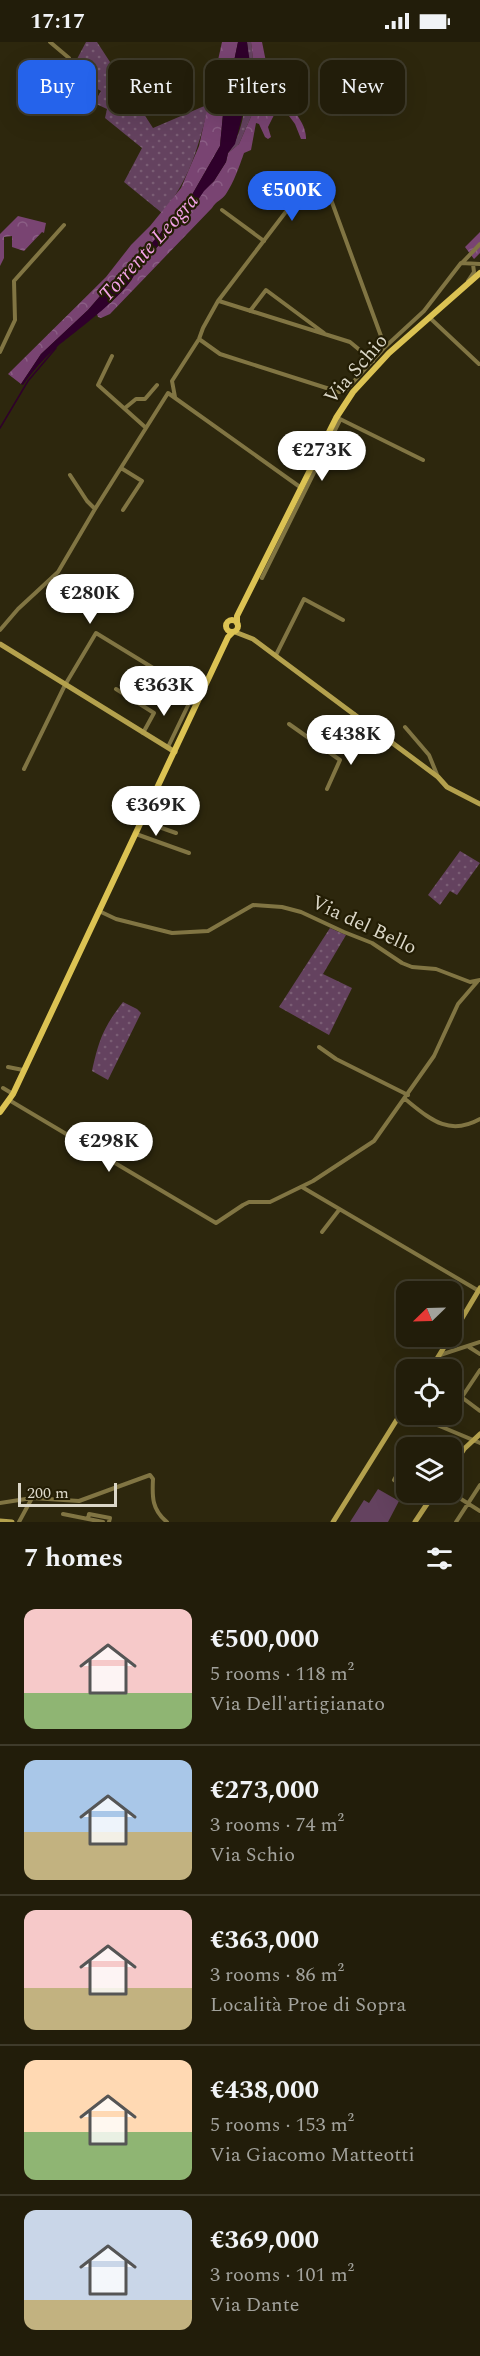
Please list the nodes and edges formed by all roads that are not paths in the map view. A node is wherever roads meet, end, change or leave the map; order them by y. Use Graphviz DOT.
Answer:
graph roads {
  1 [pos="50,42"];
  2 [pos="69,58"];
  3 [pos="222,210"];
  4 [pos="64,225"];
  5 [pos="264,241"];
  6 [pos="480,244"];
  7 [pos="461,263"];
  8 [pos="478,267"];
  9 [pos="218,301"];
  10 [pos="250,311"];
  11 [pos="429,317"];
  12 [pos="327,335"];
  13 [pos="200,339"];
  14 [pos="385,346"];
  15 [pos="0,352"];
  16 [pos="112,356"];
  17 [pos="372,361"];
  18 [pos="479,364"];
  19 [pos="157,385"];
  20 [pos="176,398"];
  21 [pos="125,408"];
  22 [pos="338,419"];
  23 [pos="145,427"];
  24 [pos="423,460"];
  25 [pos="121,468"];
  26 [pos="70,475"];
  27 [pos="300,487"];
  28 [pos="95,509"];
  29 [pos="123,510"];
  30 [pos="262,578"];
  31 [pos="343,620"];
  32 [pos="234,628"];
  33 [pos="0,630"];
  34 [pos="0,644"];
  35 [pos="276,655"];
  36 [pos="65,685"];
  37 [pos="116,689"];
  38 [pos="355,713"];
  39 [pos="289,724"];
  40 [pos="405,727"];
  41 [pos="142,734"];
  42 [pos="167,748"];
  43 [pos="328,751"];
  44 [pos="175,752"];
  45 [pos="24,769"];
  46 [pos="438,777"];
  47 [pos="327,789"];
  48 [pos="480,804"];
  49 [pos="142,821"];
  50 [pos="176,833"];
  51 [pos="136,834"];
  52 [pos="189,853"];
  53 [pos="99,911"];
  54 [pos="479,981"];
  55 [pos="320,1047"];
  56 [pos="8,1067"];
  57 [pos="23,1070"];
  58 [pos="3,1088"];
  59 [pos="11,1097"];
  60 [pos="406,1097"];
  61 [pos="0,1112"];
  62 [pos="480,1119"];
  63 [pos="301,1187"];
  64 [pos="339,1209"];
  65 [pos="322,1232"];
  66 [pos="479,1290"];
  67 [pos="462,1318"];
  68 [pos="480,1342"];
  69 [pos="468,1346"];
  70 [pos="444,1347"];
  71 [pos="451,1347"];
  72 [pos="454,1347"];
  73 [pos="459,1349"];
  74 [pos="452,1351"];
  75 [pos="480,1354"];
  76 [pos="439,1355"];
  77 [pos="437,1359"];
  78 [pos="480,1370"];
  79 [pos="462,1397"];
  80 [pos="480,1411"];
  81 [pos="396,1421"];
  82 [pos="437,1425"];
  83 [pos="480,1434"];
  84 [pos="473,1440"];
  85 [pos="480,1443"];
  86 [pos="462,1454"];
  87 [pos="480,1485"];
  88 [pos="33,1498"];
  89 [pos="462,1500"];
  90 [pos="0,1503"];
  91 [pos="428,1503"];
  92 [pos="467,1504"];
  93 [pos="480,1511"];
  94 [pos="63,1514"];
  95 [pos="160,1516"];
  96 [pos="88,1519"];
  97 [pos="0,1521"];
  98 [pos="12,1522"];
  99 [pos="19,1522"];
  100 [pos="104,1522"];
  101 [pos="109,1522"];
  102 [pos="159,1522"];
  103 [pos="167,1522"];
  104 [pos="333,1522"];
  105 [pos="416,1522"];
  106 [pos="456,1522"];
  1 -- 2 [label="street"];
  3 -- 5 [label="street"];
  4 -- 15 [label="street"];
  5 -- 9 [label="street"];
  5 -- 14 [label="street"];
  6 -- 7 [label="street, Via Schio"];
  7 -- 8 [label="street, Via Schio"];
  7 -- 14 [label="street, Via Schio"];
  8 -- 11 [label="main road, Via Schio"];
  9 -- 10 [label="street"];
  9 -- 13 [label="street"];
  10 -- 12 [label="street"];
  10 -- 12 [label="street"];
  11 -- 18 [label="street"];
  11 -- 22 [label="main road, Via Schio"];
  12 -- 17 [label="street"];
  13 -- 17 [label="street, Via Schio"];
  13 -- 20 [label="street"];
  14 -- 17 [label="street, Via Schio"];
  16 -- 21 [label="street"];
  19 -- 21 [label="street"];
  20 -- 23 [label="street"];
  20 -- 27 [label="street"];
  21 -- 23 [label="street"];
  22 -- 24 [label="street"];
  22 -- 27 [label="main road, Via Schio"];
  22 -- 30 [label="street, Via Schio"];
  23 -- 25 [label="street"];
  25 -- 28 [label="street"];
  25 -- 29 [label="street"];
  26 -- 28 [label="street"];
  27 -- 32 [label="main road, Via Schio"];
  28 -- 33 [label="street"];
  31 -- 35 [label="street"];
  32 -- 35 [label="main road"];
  32 -- 44 [label="main road, Via Schio"];
  34 -- 36 [label="main road"];
  35 -- 38 [label="main road"];
  36 -- 41 [label="main road"];
  36 -- 42 [label="street"];
  36 -- 45 [label="street"];
  37 -- 41 [label="street"];
  38 -- 43 [label="street"];
  38 -- 46 [label="main road"];
  39 -- 43 [label="street"];
  40 -- 46 [label="street"];
  41 -- 42 [label="main road"];
  42 -- 44 [label="main road"];
  43 -- 47 [label="street"];
  44 -- 49 [label="main road, Via Schio"];
  46 -- 48 [label="main road"];
  49 -- 50 [label="street"];
  49 -- 51 [label="main road, Via Schio"];
  51 -- 52 [label="street"];
  51 -- 53 [label="main road, Via Schio"];
  53 -- 54 [label="street, Via del Bello"];
  53 -- 57 [label="main road, Via Schio"];
  54 -- 60 [label="street"];
  55 -- 60 [label="street"];
  56 -- 57 [label="street"];
  57 -- 59 [label="main road, Via Schio"];
  58 -- 59 [label="street"];
  59 -- 61 [label="main road, Via Schio"];
  59 -- 63 [label="street"];
  60 -- 62 [label="street"];
  60 -- 63 [label="street"];
  63 -- 64 [label="street"];
  64 -- 65 [label="street"];
  64 -- 66 [label="street"];
  66 -- 67 [label="main road"];
  68 -- 69 [label="street"];
  69 -- 73 [label="street"];
  69 -- 75 [label="street"];
  70 -- 76 [label="main road"];
  71 -- 74 [label="street"];
  72 -- 73 [label="street"];
  73 -- 74 [label="street"];
  74 -- 76 [label="street"];
  76 -- 77 [label="main road"];
  78 -- 79 [label="street"];
  79 -- 80 [label="street"];
  81 -- 104 [label="main road"];
  82 -- 84 [label="street"];
  83 -- 84 [label="main road"];
  84 -- 85 [label="street"];
  84 -- 86 [label="main road"];
  87 -- 92 [label="street"];
  88 -- 90 [label="street"];
  88 -- 95 [label="street"];
  88 -- 99 [label="street"];
  89 -- 92 [label="street"];
  91 -- 105 [label="main road"];
  92 -- 93 [label="street"];
  92 -- 106 [label="street"];
  94 -- 96 [label="street"];
  95 -- 102 [label="street"];
  95 -- 103 [label="street"];
  96 -- 100 [label="street"];
  96 -- 101 [label="street"];
  97 -- 98 [label="main road"];
}
